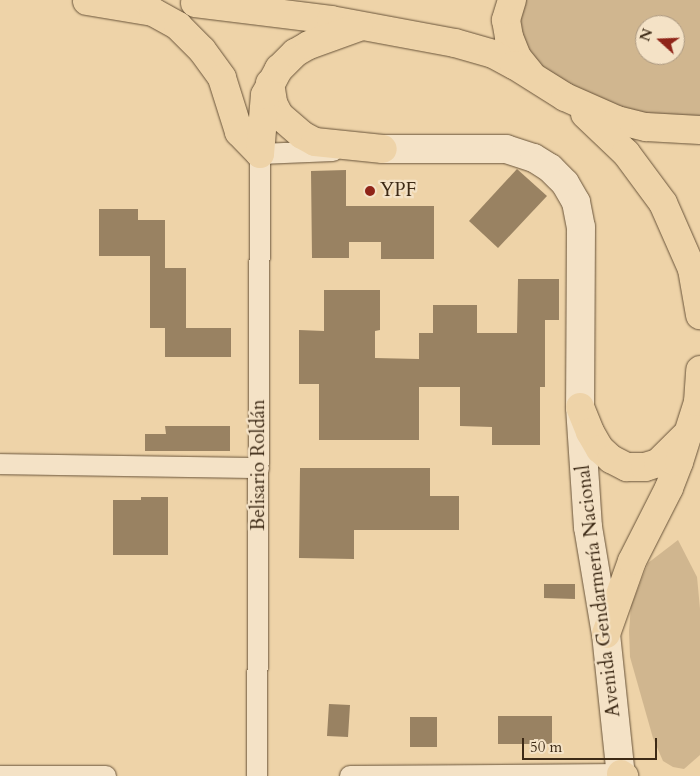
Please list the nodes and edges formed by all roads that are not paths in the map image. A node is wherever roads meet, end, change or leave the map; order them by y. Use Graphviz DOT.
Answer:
graph roads {
  1 [pos="75,0"];
  2 [pos="271,0"];
  3 [pos="512,0"];
  4 [pos="230,2"];
  5 [pos="194,3"];
  6 [pos="364,26"];
  7 [pos="540,82"];
  8 [pos="270,83"];
  9 [pos="565,97"];
  10 [pos="700,130"];
  11 [pos="383,149"];
  12 [pos="260,154"];
  13 [pos="700,315"];
  14 [pos="700,370"];
  15 [pos="580,407"];
  16 [pos="690,430"];
  17 [pos="0,464"];
  18 [pos="259,468"];
  19 [pos="606,634"];
  20 [pos="622,775"];
  21 [pos="0,776"];
  22 [pos="106,776"];
  23 [pos="257,776"];
  24 [pos="350,776"];
  1 -- 5 [label="highway"];
  1 -- 12 [label="highway"];
  2 -- 4 [label="highway"];
  3 -- 7 [label="highway"];
  4 -- 5 [label="highway"];
  5 -- 6 [label="highway"];
  6 -- 7 [label="highway"];
  6 -- 8 [label="highway"];
  7 -- 9 [label="highway"];
  8 -- 11 [label="highway"];
  8 -- 12 [label="highway"];
  9 -- 10 [label="highway"];
  9 -- 13 [label="highway"];
  11 -- 12 [label="street"];
  11 -- 15 [label="main road, Avenida Gendarmería Nacional"];
  12 -- 18 [label="street, Belisario Roldán"];
  14 -- 16 [label="highway"];
  15 -- 16 [label="highway"];
  15 -- 19 [label="main road, Avenida Gendarmería Nacional"];
  16 -- 19 [label="highway"];
  17 -- 18 [label="street"];
  18 -- 23 [label="street, Belisario Roldán"];
  19 -- 20 [label="main road, Avenida Gendarmería Nacional"];
  20 -- 24 [label="street"];
  21 -- 22 [label="street"];
}
